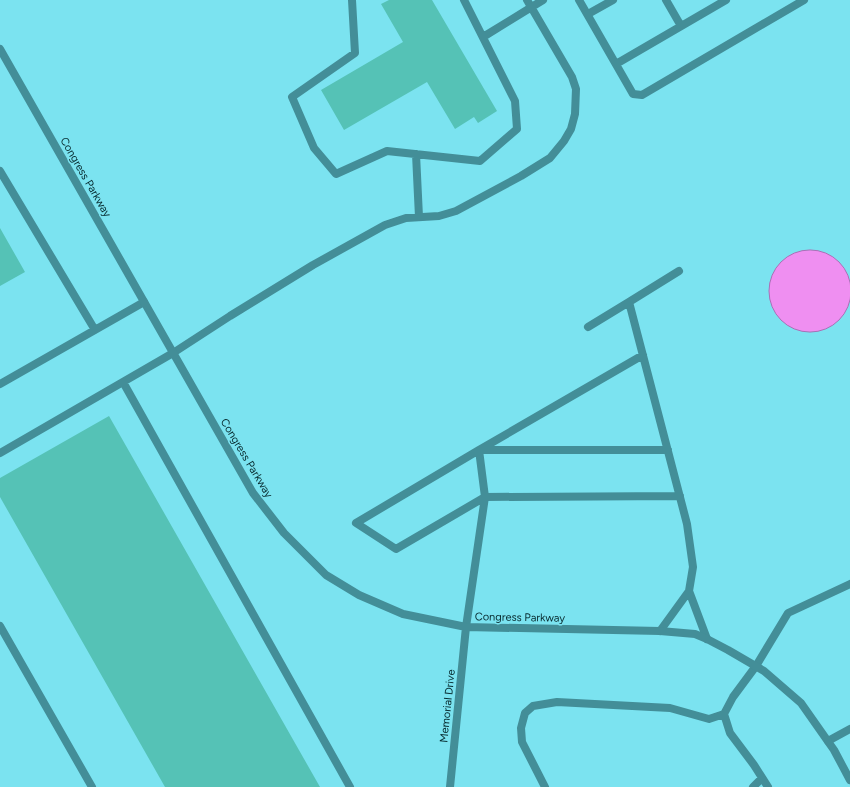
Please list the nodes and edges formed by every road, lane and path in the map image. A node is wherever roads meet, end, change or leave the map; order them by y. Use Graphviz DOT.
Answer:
graph roads {
  1 [pos="352,0"];
  2 [pos="464,0"];
  3 [pos="544,0"];
  4 [pos="579,0"];
  5 [pos="613,0"];
  6 [pos="666,0"];
  7 [pos="726,0"];
  8 [pos="804,0"];
  9 [pos="529,3"];
  10 [pos="588,14"];
  11 [pos="681,26"];
  12 [pos="483,37"];
  13 [pos="0,49"];
  14 [pos="616,64"];
  15 [pos="416,154"];
  16 [pos="0,171"];
  17 [pos="419,217"];
  18 [pos="679,271"];
  19 [pos="144,302"];
  20 [pos="629,302"];
  21 [pos="588,327"];
  22 [pos="95,330"];
  23 [pos="173,353"];
  24 [pos="643,355"];
  25 [pos="122,382"];
  26 [pos="0,384"];
  27 [pos="479,450"];
  28 [pos="668,450"];
  29 [pos="0,453"];
  30 [pos="680,496"];
  31 [pos="485,497"];
  32 [pos="850,584"];
  33 [pos="689,591"];
  34 [pos="0,626"];
  35 [pos="466,627"];
  36 [pos="660,630"];
  37 [pos="707,640"];
  38 [pos="756,666"];
  39 [pos="724,714"];
  40 [pos="850,729"];
  41 [pos="828,741"];
  42 [pos="762,778"];
  43 [pos="850,780"];
  44 [pos="92,787"];
  45 [pos="350,787"];
  46 [pos="450,787"];
  47 [pos="545,787"];
  48 [pos="753,787"];
  49 [pos="768,787"];
  1 -- 15 [label="street"];
  2 -- 12 [label="street"];
  3 -- 9 [label="street"];
  4 -- 10 [label="street"];
  5 -- 10 [label="street"];
  6 -- 11 [label="street"];
  7 -- 11 [label="street"];
  8 -- 14 [label="street"];
  9 -- 12 [label="street"];
  9 -- 17 [label="street"];
  10 -- 14 [label="street"];
  11 -- 14 [label="street"];
  12 -- 15 [label="street"];
  13 -- 19 [label="street, Congress Parkway"];
  15 -- 17 [label="street"];
  16 -- 22 [label="street"];
  17 -- 23 [label="street"];
  18 -- 20 [label="street"];
  19 -- 22 [label="street"];
  19 -- 23 [label="street, Congress Parkway"];
  20 -- 21 [label="street"];
  20 -- 24 [label="street"];
  22 -- 26 [label="street"];
  23 -- 25 [label="street"];
  23 -- 35 [label="street, Congress Parkway"];
  24 -- 27 [label="street"];
  24 -- 28 [label="street"];
  25 -- 29 [label="street"];
  25 -- 45 [label="street"];
  27 -- 28 [label="street"];
  27 -- 31 [label="street, Memorial Drive"];
  27 -- 31 [label="street"];
  28 -- 30 [label="street"];
  30 -- 31 [label="street"];
  30 -- 33 [label="street"];
  31 -- 35 [label="street, Memorial Drive"];
  32 -- 38 [label="street"];
  33 -- 36 [label="street"];
  33 -- 37 [label="street"];
  34 -- 44 [label="street"];
  35 -- 36 [label="street, Congress Parkway"];
  35 -- 46 [label="street, Memorial Drive"];
  36 -- 37 [label="street, Congress Parkway"];
  37 -- 38 [label="street, Congress Parkway"];
  38 -- 39 [label="street"];
  38 -- 41 [label="street, Congress Parkway"];
  39 -- 42 [label="street"];
  39 -- 47 [label="street"];
  40 -- 41 [label="street"];
  41 -- 43 [label="street, Congress Parkway"];
  42 -- 48 [label="street"];
  42 -- 49 [label="street"];
}
